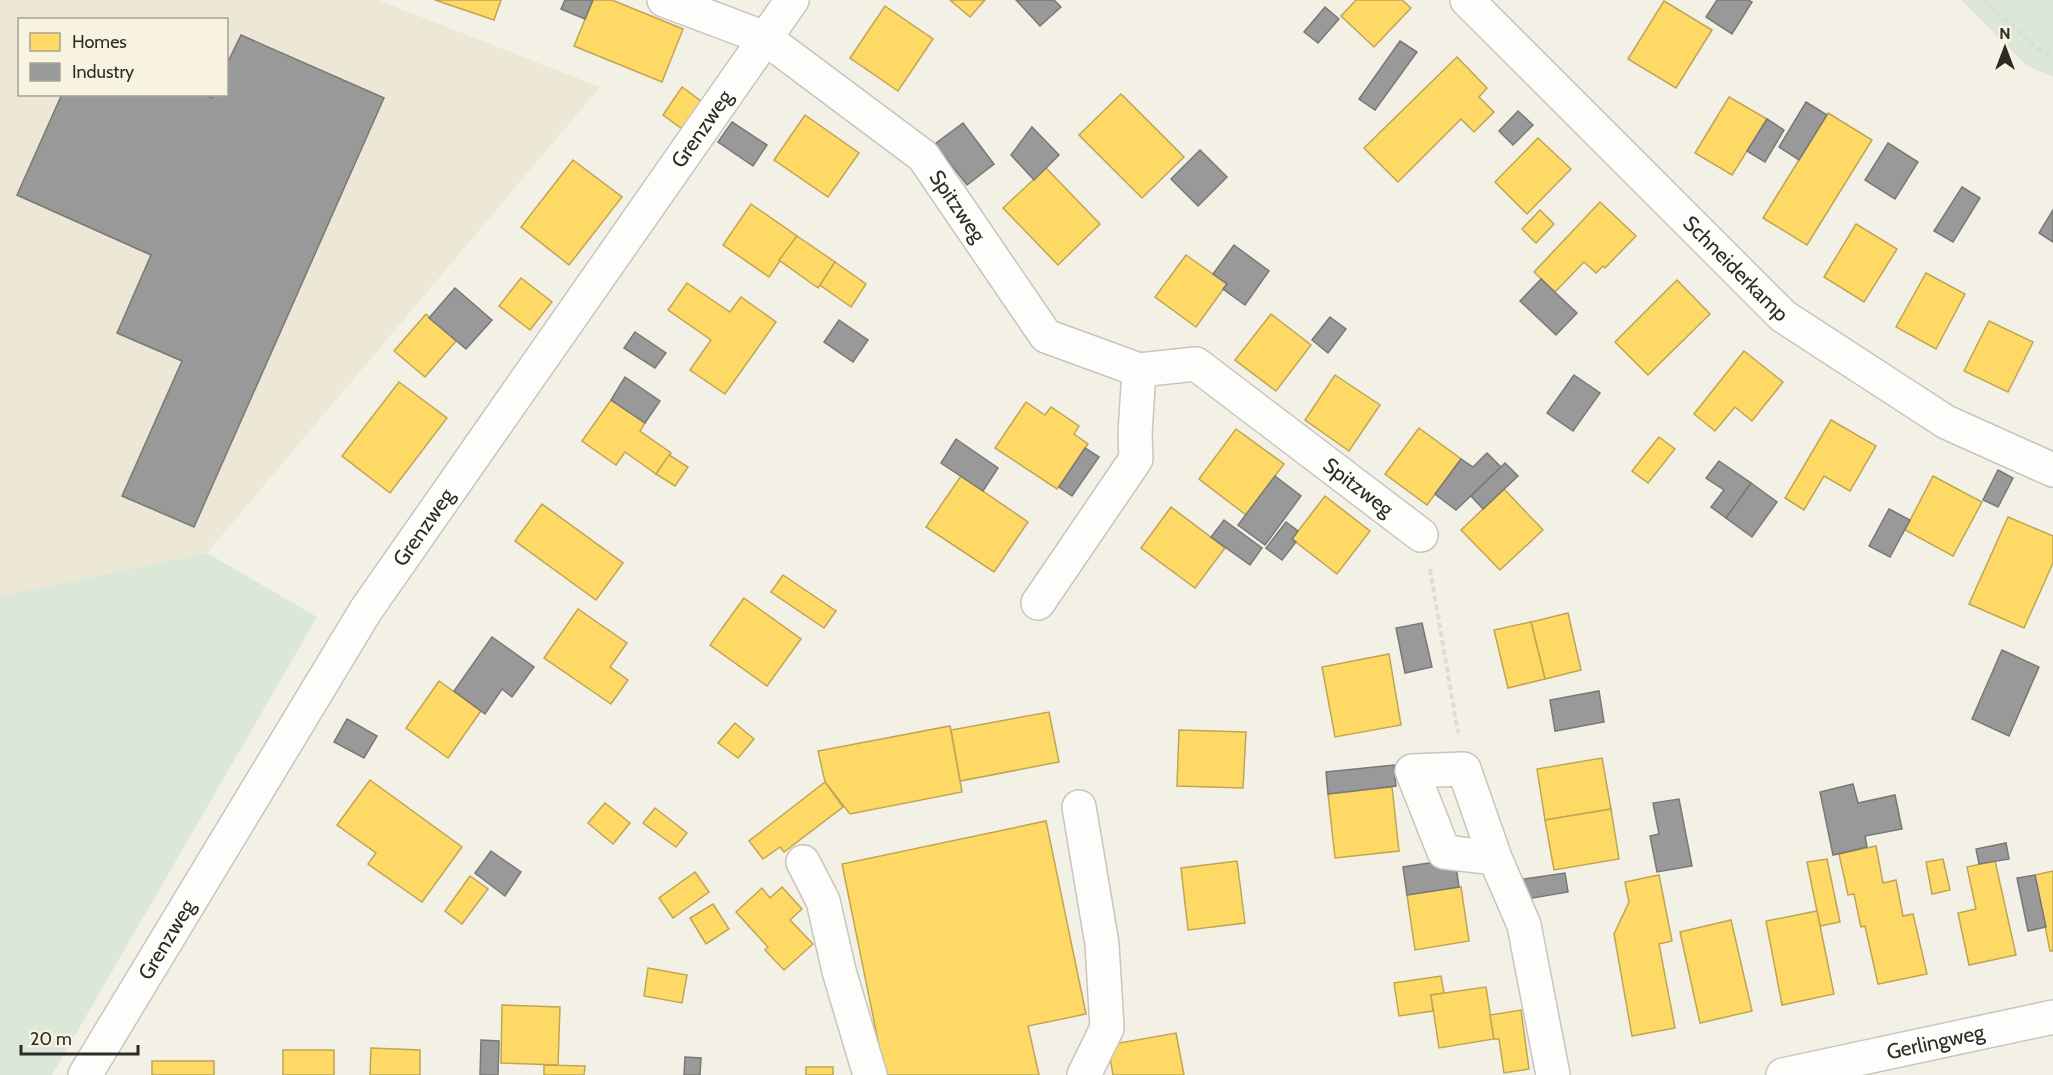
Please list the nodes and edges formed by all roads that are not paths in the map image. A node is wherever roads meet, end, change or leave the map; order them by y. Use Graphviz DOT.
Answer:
graph roads {
  1 [pos="664,0"];
  2 [pos="792,0"];
  3 [pos="1467,0"];
  4 [pos="765,38"];
  5 [pos="1139,370"];
  6 [pos="2053,470"];
  7 [pos="1421,535"];
  8 [pos="1038,603"];
  9 [pos="1079,807"];
  10 [pos="1495,858"];
  11 [pos="803,862"];
  12 [pos="2053,1017"];
  13 [pos="85,1075"];
  14 [pos="870,1075"];
  15 [pos="1084,1075"];
  16 [pos="1553,1075"];
  17 [pos="1783,1075"];
  1 -- 4 [label="street, Spitzweg"];
  2 -- 4 [label="street, Grenzweg"];
  3 -- 6 [label="street, Schneiderkamp"];
  4 -- 5 [label="street, Spitzweg"];
  4 -- 13 [label="street, Grenzweg"];
  5 -- 7 [label="street, Spitzweg"];
  5 -- 8 [label="street"];
  9 -- 15 [label="street"];
  10 -- 10 [label="street"];
  10 -- 16 [label="street"];
  11 -- 14 [label="street"];
  12 -- 17 [label="street, Gerlingweg"];
}
